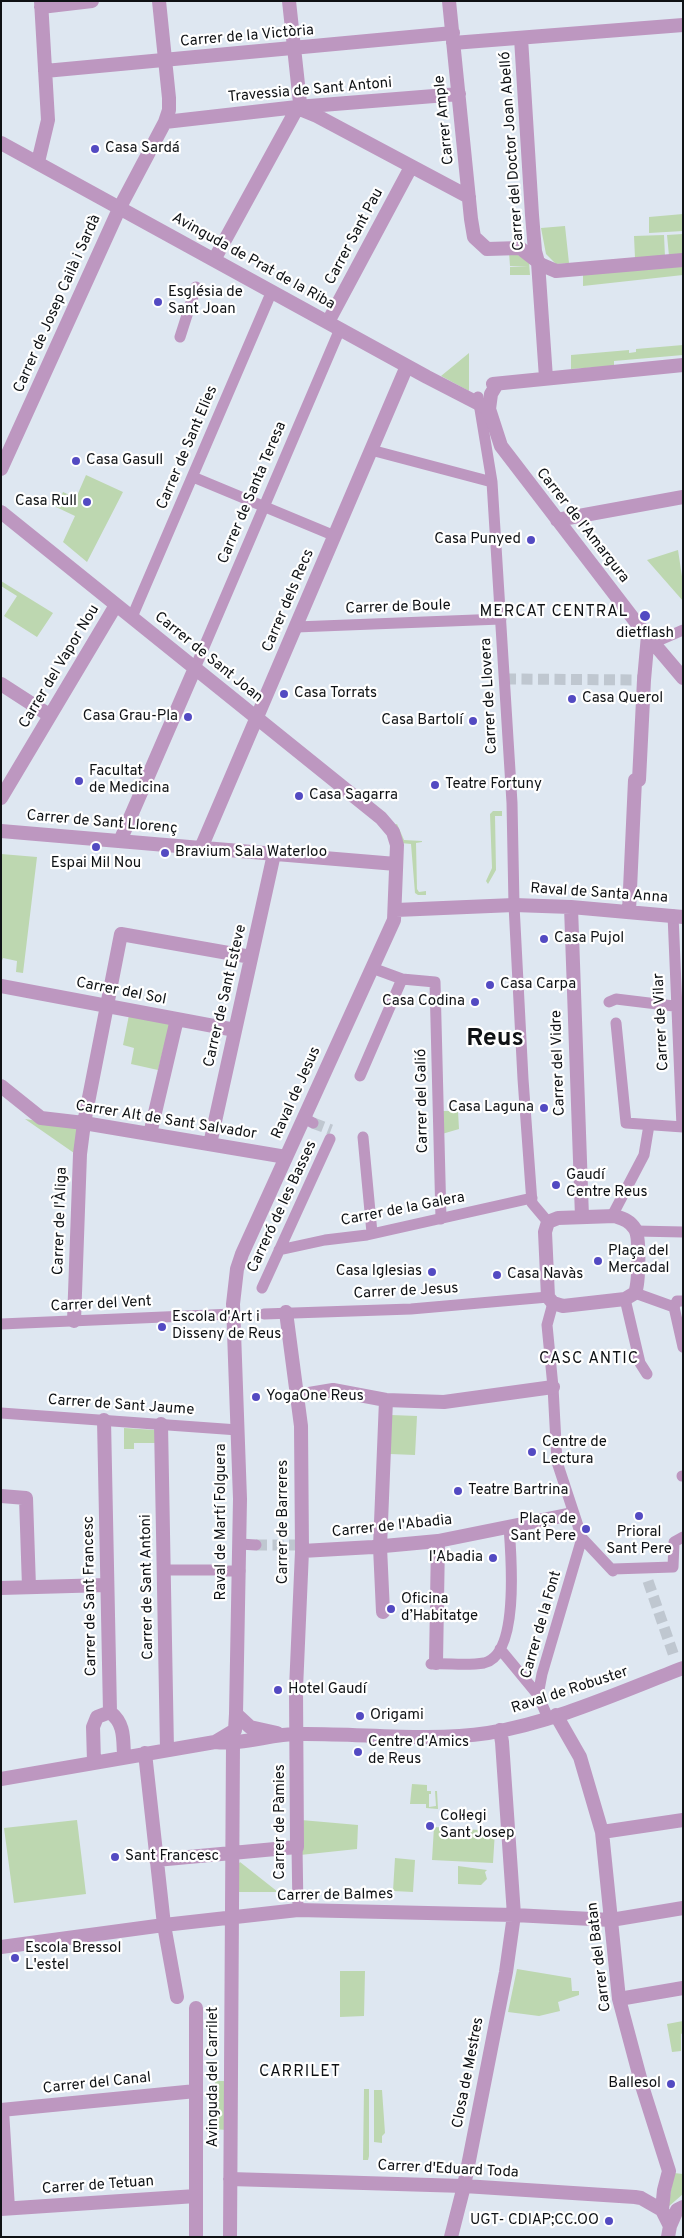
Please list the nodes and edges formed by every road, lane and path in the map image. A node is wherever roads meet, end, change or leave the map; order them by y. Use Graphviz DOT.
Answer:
graph roads {
  1 [pos="92,1"];
  2 [pos="159,1"];
  3 [pos="289,1"];
  4 [pos="449,1"];
  5 [pos="41,4"];
  6 [pos="683,25"];
  7 [pos="453,38"];
  8 [pos="521,38"];
  9 [pos="294,49"];
  10 [pos="165,61"];
  11 [pos="45,71"];
  12 [pos="459,94"];
  13 [pos="297,108"];
  14 [pos="165,122"];
  15 [pos="1,143"];
  16 [pos="38,162"];
  17 [pos="411,167"];
  18 [pos="469,197"];
  19 [pos="120,207"];
  20 [pos="214,260"];
  21 [pos="683,260"];
  22 [pos="538,262"];
  23 [pos="196,287"];
  24 [pos="272,291"];
  25 [pos="334,326"];
  26 [pos="180,337"];
  27 [pos="683,365"];
  28 [pos="407,366"];
  29 [pos="546,378"];
  30 [pos="482,403"];
  31 [pos="370,450"];
  32 [pos="1,468"];
  33 [pos="193,476"];
  34 [pos="492,482"];
  35 [pos="683,497"];
  36 [pos="264,506"];
  37 [pos="1,512"];
  38 [pos="556,520"];
  39 [pos="335,536"];
  40 [pos="116,605"];
  41 [pos="132,617"];
  42 [pos="501,619"];
  43 [pos="296,627"];
  44 [pos="683,630"];
  45 [pos="647,635"];
  46 [pos="194,668"];
  47 [pos="683,678"];
  48 [pos="1,684"];
  49 [pos="49,715"];
  50 [pos="257,719"];
  51 [pos="1,798"];
  52 [pos="1,831"];
  53 [pos="393,832"];
  54 [pos="120,842"];
  55 [pos="203,848"];
  56 [pos="274,854"];
  57 [pos="396,864"];
  58 [pos="514,905"];
  59 [pos="571,907"];
  60 [pos="396,910"];
  61 [pos="629,911"];
  62 [pos="678,916"];
  63 [pos="251,957"];
  64 [pos="372,968"];
  65 [pos="402,979"];
  66 [pos="1,986"];
  67 [pos="609,1002"];
  68 [pos="106,1005"];
  69 [pos="680,1007"];
  70 [pos="177,1019"];
  71 [pos="616,1023"];
  72 [pos="235,1030"];
  73 [pos="360,1076"];
  74 [pos="1,1086"];
  75 [pos="682,1094"];
  76 [pos="84,1123"];
  77 [pos="649,1125"];
  78 [pos="682,1127"];
  79 [pos="150,1134"];
  80 [pos="363,1137"];
  81 [pos="330,1139"];
  82 [pos="210,1144"];
  83 [pos="286,1157"];
  84 [pos="532,1200"];
  85 [pos="612,1216"];
  86 [pos="582,1217"];
  87 [pos="441,1219"];
  88 [pos="548,1222"];
  89 [pos="636,1231"];
  90 [pos="683,1232"];
  91 [pos="372,1233"];
  92 [pos="279,1250"];
  93 [pos="262,1288"];
  94 [pos="234,1290"];
  95 [pos="630,1296"];
  96 [pos="551,1300"];
  97 [pos="678,1304"];
  98 [pos="286,1312"];
  99 [pos="264,1314"];
  100 [pos="235,1315"];
  101 [pos="74,1321"];
  102 [pos="1,1324"];
  103 [pos="683,1347"];
  104 [pos="647,1374"];
  105 [pos="553,1387"];
  106 [pos="296,1396"];
  107 [pos="386,1400"];
  108 [pos="1,1413"];
  109 [pos="104,1420"];
  110 [pos="161,1424"];
  111 [pos="238,1430"];
  112 [pos="1,1496"];
  113 [pos="572,1514"];
  114 [pos="509,1527"];
  115 [pos="683,1537"];
  116 [pos="582,1538"];
  117 [pos="438,1541"];
  118 [pos="240,1544"];
  119 [pos="256,1545"];
  120 [pos="300,1547"];
  121 [pos="380,1547"];
  122 [pos="164,1570"];
  123 [pos="240,1571"];
  124 [pos="108,1585"];
  125 [pos="29,1587"];
  126 [pos="1,1588"];
  127 [pos="383,1612"];
  128 [pos="500,1648"];
  129 [pos="433,1663"];
  130 [pos="683,1668"];
  131 [pos="538,1695"];
  132 [pos="110,1712"];
  133 [pos="236,1714"];
  134 [pos="552,1717"];
  135 [pos="500,1730"];
  136 [pos="291,1734"];
  137 [pos="215,1742"];
  138 [pos="233,1744"];
  139 [pos="167,1750"];
  140 [pos="144,1753"];
  141 [pos="124,1756"];
  142 [pos="94,1762"];
  143 [pos="1,1779"];
  144 [pos="683,1820"];
  145 [pos="602,1832"];
  146 [pos="296,1847"];
  147 [pos="230,1854"];
  148 [pos="156,1860"];
  149 [pos="683,1908"];
  150 [pos="298,1910"];
  151 [pos="514,1915"];
  152 [pos="231,1917"];
  153 [pos="611,1920"];
  154 [pos="164,1925"];
  155 [pos="1,1947"];
  156 [pos="683,1988"];
  157 [pos="177,1997"];
  158 [pos="619,1998"];
  159 [pos="196,2008"];
  160 [pos="196,2091"];
  161 [pos="1,2110"];
  162 [pos="230,2179"];
  163 [pos="464,2186"];
  164 [pos="196,2196"];
  165 [pos="5,2208"];
  166 [pos="683,2208"];
  167 [pos="662,2210"];
  168 [pos="669,2231"];
  169 [pos="196,2237"];
  170 [pos="230,2237"];
  171 [pos="451,2237"];
  1 -- 5 [label="street"];
  2 -- 10 [label="street, Carrer de Josep Cailà i Sardà"];
  3 -- 9 [label="street"];
  4 -- 7 [label="street, Carrer Ample"];
  5 -- 11 [label="street"];
  6 -- 8 [label="street, Carrer de la Victòria"];
  7 -- 8 [label="street, Carrer de la Victòria"];
  7 -- 9 [label="street, Carrer de la Victòria"];
  7 -- 12 [label="street, Carrer Ample"];
  8 -- 22 [label="street, Carrer del Doctor Joan Abelló"];
  9 -- 10 [label="street, Carrer de la Victòria"];
  9 -- 13 [label="street"];
  10 -- 11 [label="street, Carrer de la Victòria"];
  10 -- 14 [label="street, Carrer de Josep Cailà i Sardà"];
  11 -- 16 [label="street"];
  12 -- 13 [label="street, Travessia de Sant Antoni"];
  12 -- 18 [label="street, Carrer Ample"];
  13 -- 14 [label="street, Travessia de Sant Antoni"];
  13 -- 17 [label="street"];
  13 -- 20 [label="street"];
  14 -- 19 [label="street, Carrer de Josep Cailà i Sardà"];
  15 -- 16 [label="street, Avinguda de Prat de la Riba"];
  16 -- 19 [label="street, Avinguda de Prat de la Riba"];
  17 -- 18 [label="street"];
  17 -- 25 [label="street, Carrer Sant Pau"];
  18 -- 22 [label="street, Carrer Ample"];
  19 -- 20 [label="street, Avinguda de Prat de la Riba"];
  19 -- 32 [label="street, Carrer de Josep Cailà i Sardà"];
  20 -- 24 [label="street, Avinguda de Prat de la Riba"];
  21 -- 22 [label="street"];
  22 -- 29 [label="street, Carrer del Doctor Joan Abelló"];
  23 -- 26 [label="street"];
  24 -- 25 [label="street, Avinguda de Prat de la Riba"];
  24 -- 33 [label="street, Carrer de Sant Elies"];
  25 -- 28 [label="street, Avinguda de Prat de la Riba"];
  25 -- 36 [label="street, Carrer de Santa Teresa"];
  27 -- 29 [label="street"];
  28 -- 30 [label="street, Avinguda de Prat de la Riba"];
  28 -- 31 [label="street, Carrer dels Recs"];
  29 -- 30 [label="street"];
  30 -- 34 [label="street, Carrer de Llovera"];
  30 -- 38 [label="street, Carrer de l'Amargura"];
  31 -- 34 [label="street"];
  31 -- 39 [label="street, Carrer dels Recs"];
  33 -- 36 [label="street"];
  33 -- 41 [label="street, Carrer de Sant Elies"];
  34 -- 42 [label="street, Carrer de Llovera"];
  35 -- 38 [label="street"];
  36 -- 39 [label="street"];
  36 -- 46 [label="street, Carrer de Santa Teresa"];
  37 -- 40 [label="street, Carrer de Sant Joan"];
  38 -- 45 [label="street, Carrer de l'Amargura"];
  39 -- 43 [label="street, Carrer dels Recs"];
  40 -- 41 [label="street, Carrer de Sant Joan"];
  40 -- 49 [label="street, Carrer del Vapor Nou"];
  41 -- 46 [label="street, Carrer de Sant Joan"];
  42 -- 43 [label="street, Carrer de Boule"];
  42 -- 58 [label="street, Carrer de Llovera"];
  43 -- 50 [label="street, Carrer dels Recs"];
  44 -- 45 [label="street"];
  45 -- 47 [label="street, Carrer de l'Amargura"];
  45 -- 61 [label="street"];
  46 -- 50 [label="street, Carrer de Sant Joan"];
  46 -- 54 [label="street"];
  48 -- 49 [label="street"];
  49 -- 51 [label="street, Carrer del Vapor Nou"];
  50 -- 53 [label="street, Carrer de Sant Joan"];
  50 -- 55 [label="street, Carrer dels Recs"];
  52 -- 54 [label="street, Carrer de Sant Llorenç"];
  53 -- 57 [label="street, Raval de Jesus"];
  54 -- 55 [label="street, Carrer de Sant Llorenç"];
  55 -- 56 [label="street, Carrer de Sant Llorenç"];
  56 -- 57 [label="street, Carrer de Sant Llorenç"];
  56 -- 63 [label="street, Carrer de Sant Esteve"];
  57 -- 60 [label="street, Raval de Jesus"];
  58 -- 59 [label="street, Raval de Santa Anna"];
  58 -- 60 [label="street, Raval de Santa Anna"];
  58 -- 84 [label="street, Carrer de Llovera"];
  59 -- 61 [label="street, Raval de Santa Anna"];
  59 -- 86 [label="street, Carrer del Vidre"];
  60 -- 64 [label="street, Raval de Jesus"];
  61 -- 62 [label="street, Raval de Santa Anna"];
  62 -- 69 [label="street, Carrer de Vilar"];
  63 -- 68 [label="street, Carrer de l'Àliga"];
  63 -- 72 [label="street, Carrer de Sant Esteve"];
  64 -- 65 [label="street"];
  64 -- 83 [label="street, Raval de Jesus"];
  65 -- 73 [label="street"];
  65 -- 87 [label="street, Carrer del Galió"];
  66 -- 68 [label="street, Carrer del Sol"];
  67 -- 69 [label="street"];
  68 -- 70 [label="street, Carrer del Sol"];
  68 -- 76 [label="street, Carrer de l'Àliga"];
  69 -- 75 [label="street, Carrer de Vilar"];
  70 -- 72 [label="street, Carrer del Sol"];
  70 -- 79 [label="street"];
  71 -- 77 [label="street"];
  72 -- 82 [label="street, Carrer de Sant Esteve"];
  74 -- 76 [label="street, Carrer Alt de Sant Salvador"];
  75 -- 78 [label="street, Carrer de Vilar"];
  76 -- 79 [label="street, Carrer Alt de Sant Salvador"];
  76 -- 101 [label="street, Carrer de l'Àliga"];
  77 -- 78 [label="street"];
  77 -- 85 [label="street"];
  79 -- 82 [label="street, Carrer Alt de Sant Salvador"];
  80 -- 91 [label="street"];
  81 -- 92 [label="street, Carreró de les Basses"];
  82 -- 83 [label="street, Carrer Alt de Sant Salvador"];
  83 -- 94 [label="street, Raval de Jesus"];
  84 -- 87 [label="street, Carrer de la Galera"];
  84 -- 88 [label="street"];
  85 -- 86 [label="street"];
  85 -- 89 [label="street"];
  86 -- 88 [label="street"];
  87 -- 91 [label="street, Carrer de la Galera"];
  88 -- 96 [label="street"];
  89 -- 90 [label="street"];
  89 -- 95 [label="street"];
  91 -- 92 [label="street, Carrer de la Galera"];
  92 -- 93 [label="street, Carreró de les Basses"];
  94 -- 100 [label="street, Raval de Martí Folguera"];
  95 -- 96 [label="street"];
  95 -- 97 [label="street"];
  95 -- 104 [label="street"];
  96 -- 98 [label="street, Carrer de Jesus"];
  96 -- 105 [label="street"];
  97 -- 103 [label="street"];
  98 -- 99 [label="street, Carrer de Jesus"];
  98 -- 106 [label="street, Carrer de Barreres"];
  100 -- 101 [label="street, Carrer del Vent"];
  100 -- 111 [label="street, Raval de Martí Folguera"];
  101 -- 102 [label="street, Carrer del Vent"];
  105 -- 107 [label="street"];
  105 -- 113 [label="street"];
  106 -- 107 [label="street"];
  106 -- 120 [label="street, Carrer de Barreres"];
  107 -- 121 [label="street"];
  108 -- 109 [label="street, Carrer de Sant Jaume"];
  109 -- 110 [label="street, Carrer de Sant Jaume"];
  109 -- 124 [label="street, Carrer de Sant Francesc"];
  110 -- 111 [label="street, Carrer de Sant Jaume"];
  110 -- 122 [label="street, Carrer de Sant Antoni"];
  111 -- 118 [label="street, Raval de Martí Folguera"];
  112 -- 125 [label="street"];
  113 -- 114 [label="street, Carrer de l'Abadia"];
  113 -- 116 [label="street"];
  114 -- 117 [label="street, Carrer de l'Abadia"];
  114 -- 128 [label="street"];
  115 -- 116 [label="street"];
  116 -- 131 [label="street, Carrer de la Font"];
  117 -- 121 [label="street, Carrer de l'Abadia"];
  117 -- 129 [label="street"];
  118 -- 119 [label="street"];
  118 -- 123 [label="street, Raval de Martí Folguera"];
  120 -- 121 [label="street, Carrer de l'Abadia"];
  120 -- 136 [label="street, Carrer de Barreres"];
  121 -- 127 [label="street"];
  122 -- 123 [label="street"];
  122 -- 139 [label="street, Carrer de Sant Antoni"];
  123 -- 133 [label="street, Raval de Martí Folguera"];
  124 -- 125 [label="street"];
  124 -- 132 [label="street, Carrer de Sant Francesc"];
  125 -- 126 [label="street"];
  128 -- 129 [label="street"];
  128 -- 131 [label="street"];
  130 -- 134 [label="street, Raval de Robuster"];
  131 -- 134 [label="street, Carrer de la Font"];
  132 -- 141 [label="street"];
  132 -- 142 [label="street"];
  133 -- 136 [label="street, Raval de Robuster"];
  133 -- 137 [label="street, Raval de Martí Folguera"];
  134 -- 135 [label="street, Raval de Robuster"];
  134 -- 145 [label="street, Carrer del Batan"];
  135 -- 136 [label="street, Raval de Robuster"];
  135 -- 151 [label="street, Closa de Mestres"];
  136 -- 138 [label="street, Raval de Robuster"];
  136 -- 146 [label="street, Carrer de Pàmies"];
  137 -- 138 [label="street, Raval de Robuster"];
  137 -- 139 [label="street"];
  138 -- 147 [label="street, Avinguda del Carrilet"];
  139 -- 140 [label="street"];
  140 -- 141 [label="street"];
  140 -- 148 [label="street"];
  141 -- 142 [label="street"];
  142 -- 143 [label="street"];
  144 -- 145 [label="street"];
  145 -- 153 [label="street, Carrer del Batan"];
  146 -- 147 [label="street"];
  146 -- 150 [label="street, Carrer de Pàmies"];
  147 -- 148 [label="street"];
  147 -- 152 [label="street, Avinguda del Carrilet"];
  148 -- 154 [label="street"];
  149 -- 153 [label="street, Carrer de Balmes"];
  150 -- 151 [label="street, Carrer de Balmes"];
  150 -- 152 [label="street, Carrer de Balmes"];
  151 -- 153 [label="street, Carrer de Balmes"];
  151 -- 163 [label="street, Closa de Mestres"];
  152 -- 154 [label="street, Carrer de Balmes"];
  152 -- 162 [label="street, Avinguda del Carrilet"];
  153 -- 158 [label="street, Carrer del Batan"];
  154 -- 155 [label="street, Carrer de Balmes"];
  154 -- 157 [label="street"];
  156 -- 158 [label="street"];
  158 -- 167 [label="street, Carrer del Batan"];
  159 -- 160 [label="street, Avinguda del Carrilet"];
  160 -- 161 [label="street, Carrer del Canal"];
  160 -- 164 [label="street, Avinguda del Carrilet"];
  161 -- 165 [label="street"];
  162 -- 163 [label="street, Carrer d'Eduard Toda"];
  162 -- 170 [label="street, Avinguda del Carrilet"];
  163 -- 167 [label="street, Carrer d'Eduard Toda"];
  163 -- 171 [label="street, Closa de Mestres"];
  164 -- 165 [label="street, Carrer de Tetuan"];
  164 -- 169 [label="street, Avinguda del Carrilet"];
  166 -- 168 [label="street"];
  167 -- 168 [label="street"];
}
